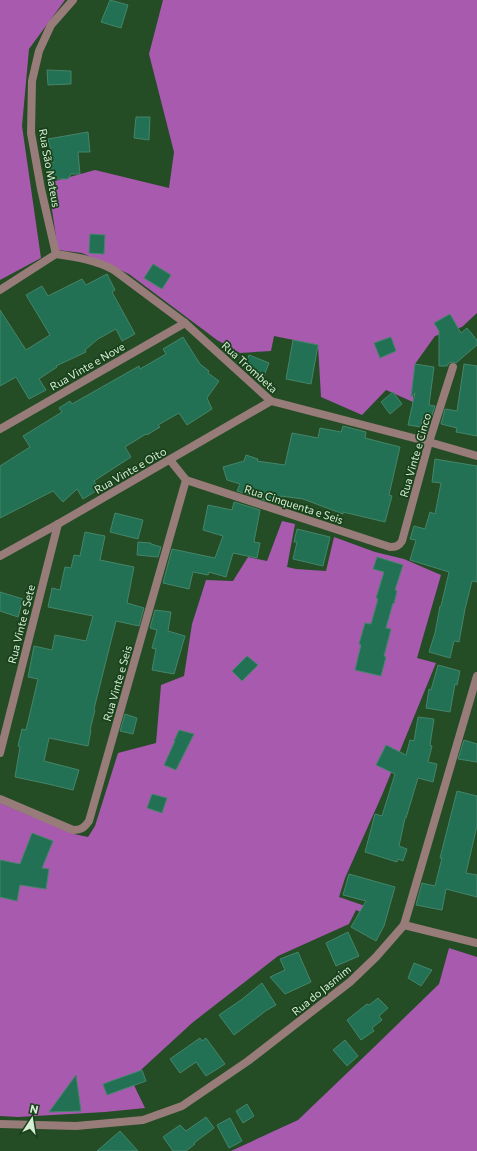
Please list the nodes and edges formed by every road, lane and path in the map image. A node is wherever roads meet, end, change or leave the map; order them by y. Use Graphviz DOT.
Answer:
graph roads {
  1 [pos="73,0"];
  2 [pos="56,254"];
  3 [pos="0,290"];
  4 [pos="185,323"];
  5 [pos="453,367"];
  6 [pos="270,401"];
  7 [pos="0,429"];
  8 [pos="430,442"];
  9 [pos="477,456"];
  10 [pos="170,460"];
  11 [pos="186,480"];
  12 [pos="58,524"];
  13 [pos="396,547"];
  14 [pos="0,556"];
  15 [pos="477,676"];
  16 [pos="475,691"];
  17 [pos="0,752"];
  18 [pos="0,799"];
  19 [pos="404,925"];
  20 [pos="477,943"];
  21 [pos="0,1124"];
  1 -- 2 [label="street, Rua São Mateus"];
  2 -- 3 [label="street"];
  2 -- 4 [label="street, Rua Trombeta"];
  4 -- 6 [label="street, Rua Trombeta"];
  4 -- 7 [label="street, Rua Vinte e Nove"];
  5 -- 8 [label="street, Rua Vinte e Cinco"];
  6 -- 8 [label="street, Rua Trombeta"];
  6 -- 10 [label="street, Rua Vinte e Oito"];
  8 -- 9 [label="street, Rua Trombeta"];
  8 -- 13 [label="street, Rua Vinte e Cinco"];
  10 -- 11 [label="street"];
  10 -- 12 [label="street, Rua Vinte e Oito"];
  11 -- 13 [label="street, Rua Cinquenta e Seis"];
  11 -- 18 [label="street, Rua Vinte e Seis"];
  12 -- 14 [label="street, Rua Vinte e Oito"];
  12 -- 17 [label="street, Rua Vinte e Sete"];
  15 -- 16 [label="street, Rua do Jasmim"];
  16 -- 19 [label="street, Rua do Jasmim"];
  19 -- 20 [label="street"];
  19 -- 21 [label="street, Rua do Jasmim"];
}
